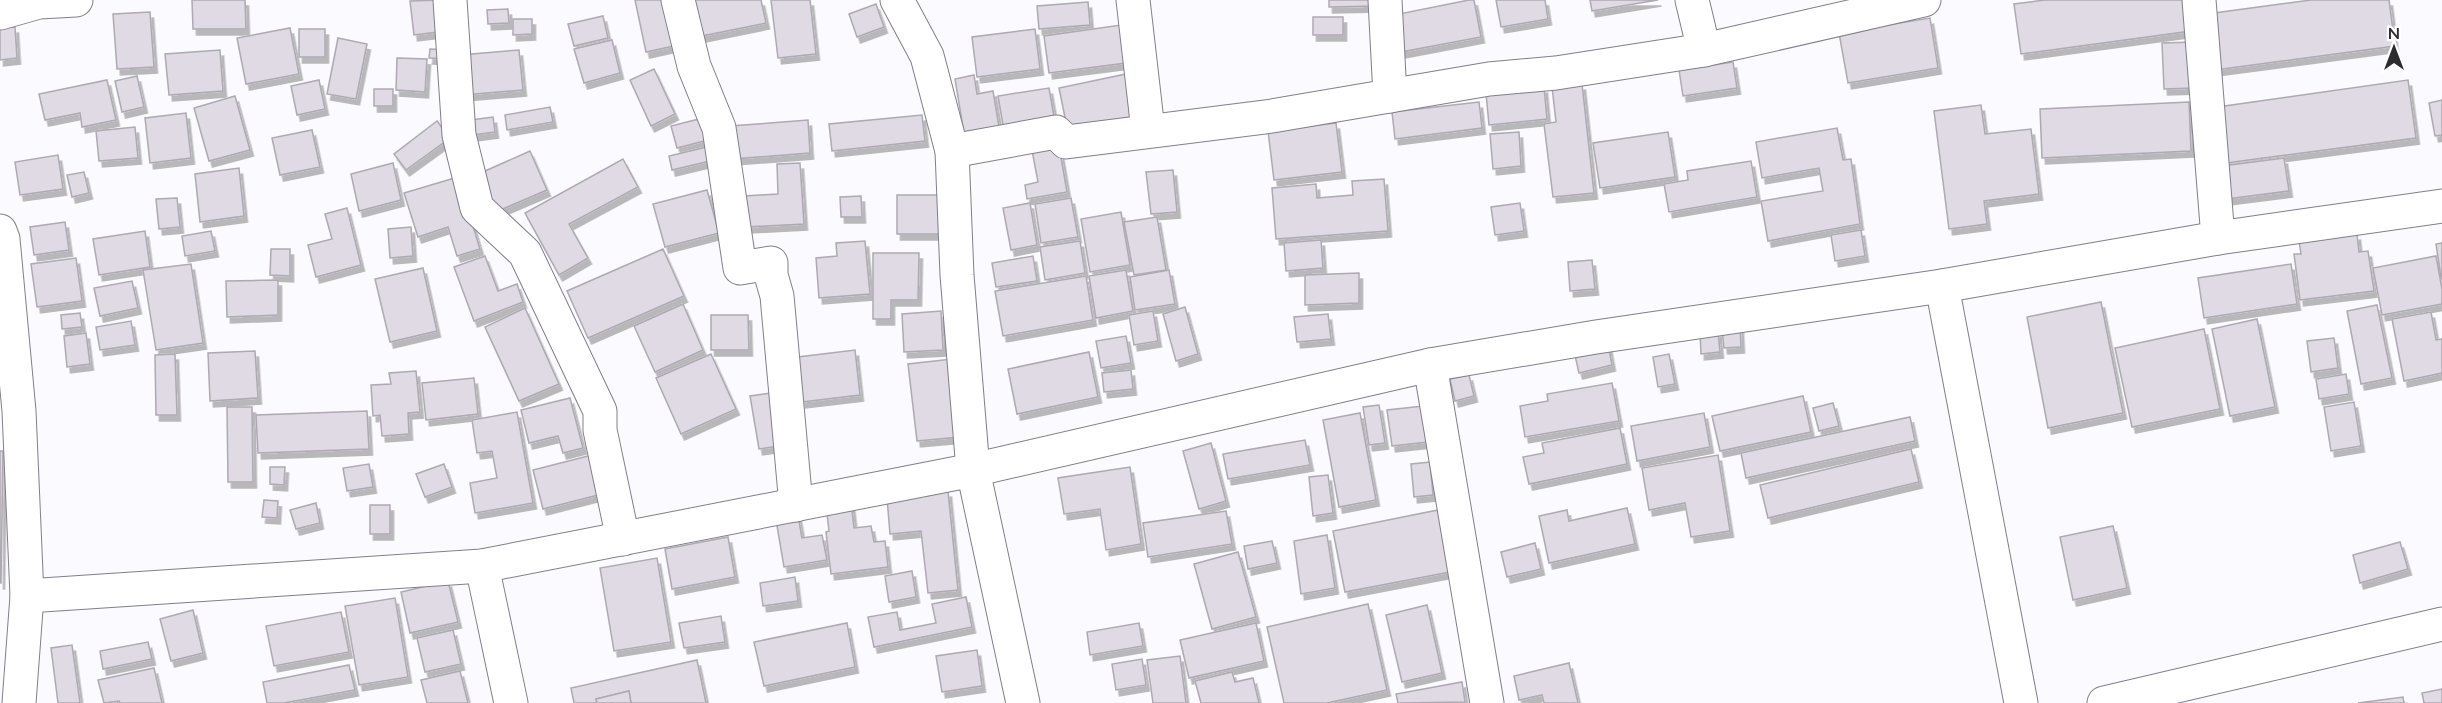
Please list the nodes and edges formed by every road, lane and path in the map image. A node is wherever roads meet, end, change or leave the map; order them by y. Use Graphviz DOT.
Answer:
graph roads {
  1 [pos="76,0"];
  2 [pos="450,0"];
  3 [pos="678,0"];
  4 [pos="897,0"];
  5 [pos="1133,0"];
  6 [pos="1385,0"];
  7 [pos="1692,0"];
  8 [pos="1924,0"];
  9 [pos="2198,0"];
  10 [pos="2204,0"];
  11 [pos="0,13"];
  12 [pos="1704,50"];
  13 [pos="1390,96"];
  14 [pos="1148,130"];
  15 [pos="952,151"];
  16 [pos="2442,206"];
  17 [pos="0,231"];
  18 [pos="2218,238"];
  19 [pos="1942,286"];
  20 [pos="1430,365"];
  21 [pos="974,470"];
  22 [pos="796,505"];
  23 [pos="623,539"];
  24 [pos="482,566"];
  25 [pos="27,596"];
  26 [pos="2442,624"];
  27 [pos="19,703"];
  28 [pos="511,703"];
  29 [pos="1023,703"];
  30 [pos="1487,703"];
  31 [pos="2021,703"];
  32 [pos="2104,703"];
  1 -- 11 [label="street"];
  2 -- 23 [label="street"];
  3 -- 22 [label="street"];
  4 -- 15 [label="street"];
  5 -- 14 [label="street"];
  6 -- 13 [label="street"];
  7 -- 12 [label="street"];
  8 -- 12 [label="street"];
  9 -- 10 [label="street"];
  9 -- 18 [label="street"];
  12 -- 13 [label="street"];
  13 -- 14 [label="street"];
  14 -- 15 [label="street"];
  15 -- 21 [label="street"];
  16 -- 18 [label="street"];
  17 -- 25 [label="street"];
  18 -- 19 [label="street"];
  19 -- 20 [label="street"];
  19 -- 31 [label="street"];
  20 -- 21 [label="street"];
  20 -- 30 [label="street"];
  21 -- 22 [label="street"];
  21 -- 29 [label="street"];
  22 -- 23 [label="street"];
  23 -- 24 [label="street"];
  24 -- 25 [label="street"];
  24 -- 28 [label="street"];
  25 -- 27 [label="street"];
  26 -- 32 [label="street"];
}
